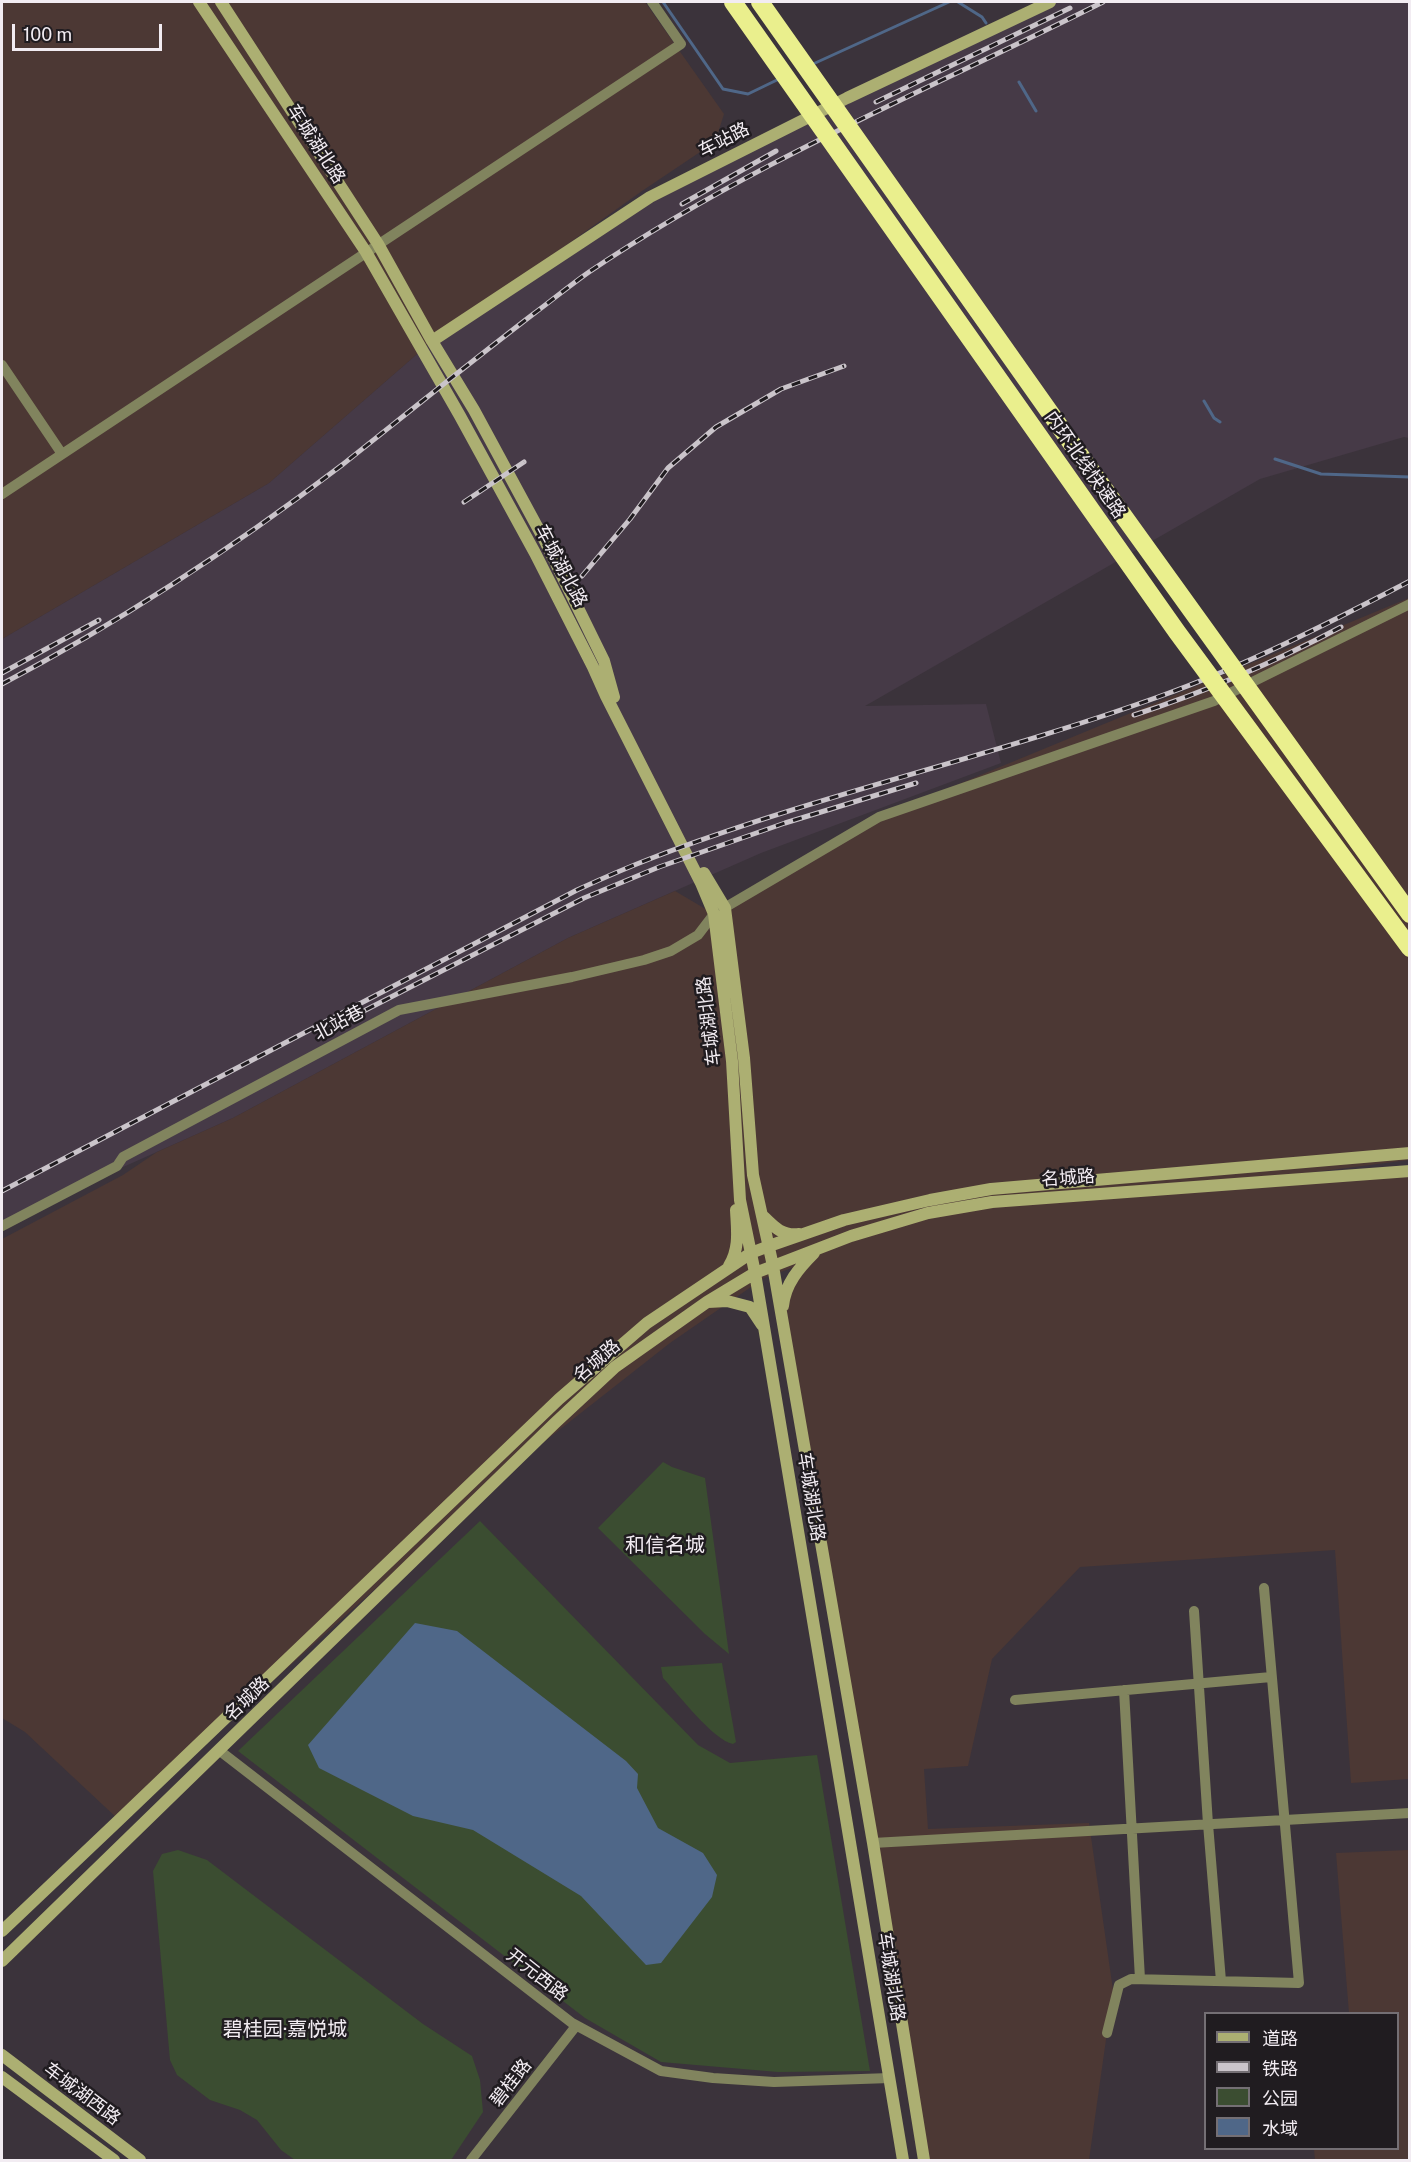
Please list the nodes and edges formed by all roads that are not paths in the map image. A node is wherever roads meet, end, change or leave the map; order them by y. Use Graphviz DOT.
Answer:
graph roads {
  1 [pos="199,2"];
  2 [pos="221,2"];
  3 [pos="652,2"];
  4 [pos="733,2"];
  5 [pos="760,2"];
  6 [pos="1050,2"];
  7 [pos="378,244"];
  8 [pos="366,252"];
  9 [pos="432,341"];
  10 [pos="2,365"];
  11 [pos="62,454"];
  12 [pos="2,494"];
  13 [pos="1410,604"];
  14 [pos="720,911"];
  15 [pos="1410,914"];
  16 [pos="1410,948"];
  17 [pos="732,1061"];
  18 [pos="1410,1154"];
  19 [pos="1410,1171"];
  20 [pos="762,1214"];
  21 [pos="2,1226"];
  22 [pos="806,1233"];
  23 [pos="769,1246"];
  24 [pos="818,1248"];
  25 [pos="752,1253"];
  26 [pos="772,1266"];
  27 [pos="728,1269"];
  28 [pos="755,1273"];
  29 [pos="707,1302"];
  30 [pos="782,1323"];
  31 [pos="764,1328"];
  32 [pos="1264,1588"];
  33 [pos="1194,1611"];
  34 [pos="1271,1677"];
  35 [pos="1200,1684"];
  36 [pos="1124,1690"];
  37 [pos="1015,1700"];
  38 [pos="220,1751"];
  39 [pos="1410,1813"];
  40 [pos="1283,1820"];
  41 [pos="1208,1824"];
  42 [pos="1131,1829"];
  43 [pos="873,1843"];
  44 [pos="2,1931"];
  45 [pos="2,1961"];
  46 [pos="1140,1979"];
  47 [pos="1221,1981"];
  48 [pos="576,2026"];
  49 [pos="1107,2033"];
  50 [pos="2,2055"];
  51 [pos="2,2077"];
  52 [pos="890,2078"];
  53 [pos="114,2160"];
  54 [pos="140,2160"];
  55 [pos="471,2160"];
  56 [pos="903,2160"];
  57 [pos="924,2160"];
  1 -- 8 [label="main road, 车城湖北路"];
  2 -- 7 [label="main road, 车城湖北路"];
  3 -- 7 [label="street"];
  4 -- 16 [label="highway, 内环北线快速路, bridge"];
  5 -- 15 [label="highway, 内环北线快速路, bridge"];
  6 -- 9 [label="main road, 车站路"];
  7 -- 8 [label="street"];
  7 -- 9 [label="main road, 车城湖北路"];
  8 -- 11 [label="street"];
  8 -- 14 [label="main road, 车城湖北路"];
  9 -- 14 [label="main road, 车城湖北路"];
  10 -- 11 [label="street"];
  11 -- 12 [label="street"];
  13 -- 14 [label="street, 北站巷"];
  14 -- 17 [label="main road, 车城湖北路"];
  14 -- 20 [label="main road, 车城湖北路"];
  14 -- 21 [label="street, 北站巷"];
  17 -- 25 [label="main road, 车城湖北路"];
  17 -- 27 [label="main road"];
  18 -- 22 [label="main road, 名城路"];
  19 -- 24 [label="main road, 名城路"];
  20 -- 22 [label="main road"];
  20 -- 23 [label="main road, 车城湖北路"];
  22 -- 23 [label="main road, 名城路"];
  23 -- 25 [label="main road, 名城路"];
  23 -- 26 [label="main road, 车城湖北路"];
  24 -- 26 [label="main road, 名城路"];
  24 -- 30 [label="main road"];
  25 -- 27 [label="main road, 名城路"];
  25 -- 28 [label="main road, 车城湖北路"];
  26 -- 28 [label="main road, 名城路"];
  26 -- 30 [label="main road, 车城湖北路"];
  27 -- 44 [label="main road, 名城路"];
  28 -- 29 [label="main road, 名城路"];
  28 -- 31 [label="main road, 车城湖北路"];
  29 -- 31 [label="main road"];
  29 -- 38 [label="main road, 名城路"];
  30 -- 43 [label="main road, 车城湖北路"];
  31 -- 52 [label="main road, 车城湖北路"];
  32 -- 34 [label="street"];
  33 -- 35 [label="street"];
  34 -- 35 [label="street"];
  34 -- 40 [label="street"];
  35 -- 36 [label="street"];
  35 -- 41 [label="street"];
  36 -- 37 [label="street"];
  36 -- 42 [label="street"];
  38 -- 45 [label="main road, 名城路"];
  38 -- 48 [label="street, 开元西路"];
  39 -- 40 [label="street"];
  40 -- 41 [label="street"];
  40 -- 47 [label="street"];
  41 -- 42 [label="street"];
  41 -- 47 [label="street"];
  42 -- 43 [label="street"];
  42 -- 46 [label="street"];
  43 -- 57 [label="main road, 车城湖北路"];
  46 -- 47 [label="street"];
  46 -- 49 [label="street"];
  48 -- 52 [label="street, 开元西路"];
  48 -- 55 [label="street, 碧桂路"];
  50 -- 54 [label="main road, 车城湖西路"];
  51 -- 53 [label="main road, 车城湖西路"];
  52 -- 56 [label="main road, 车城湖北路"];
}
